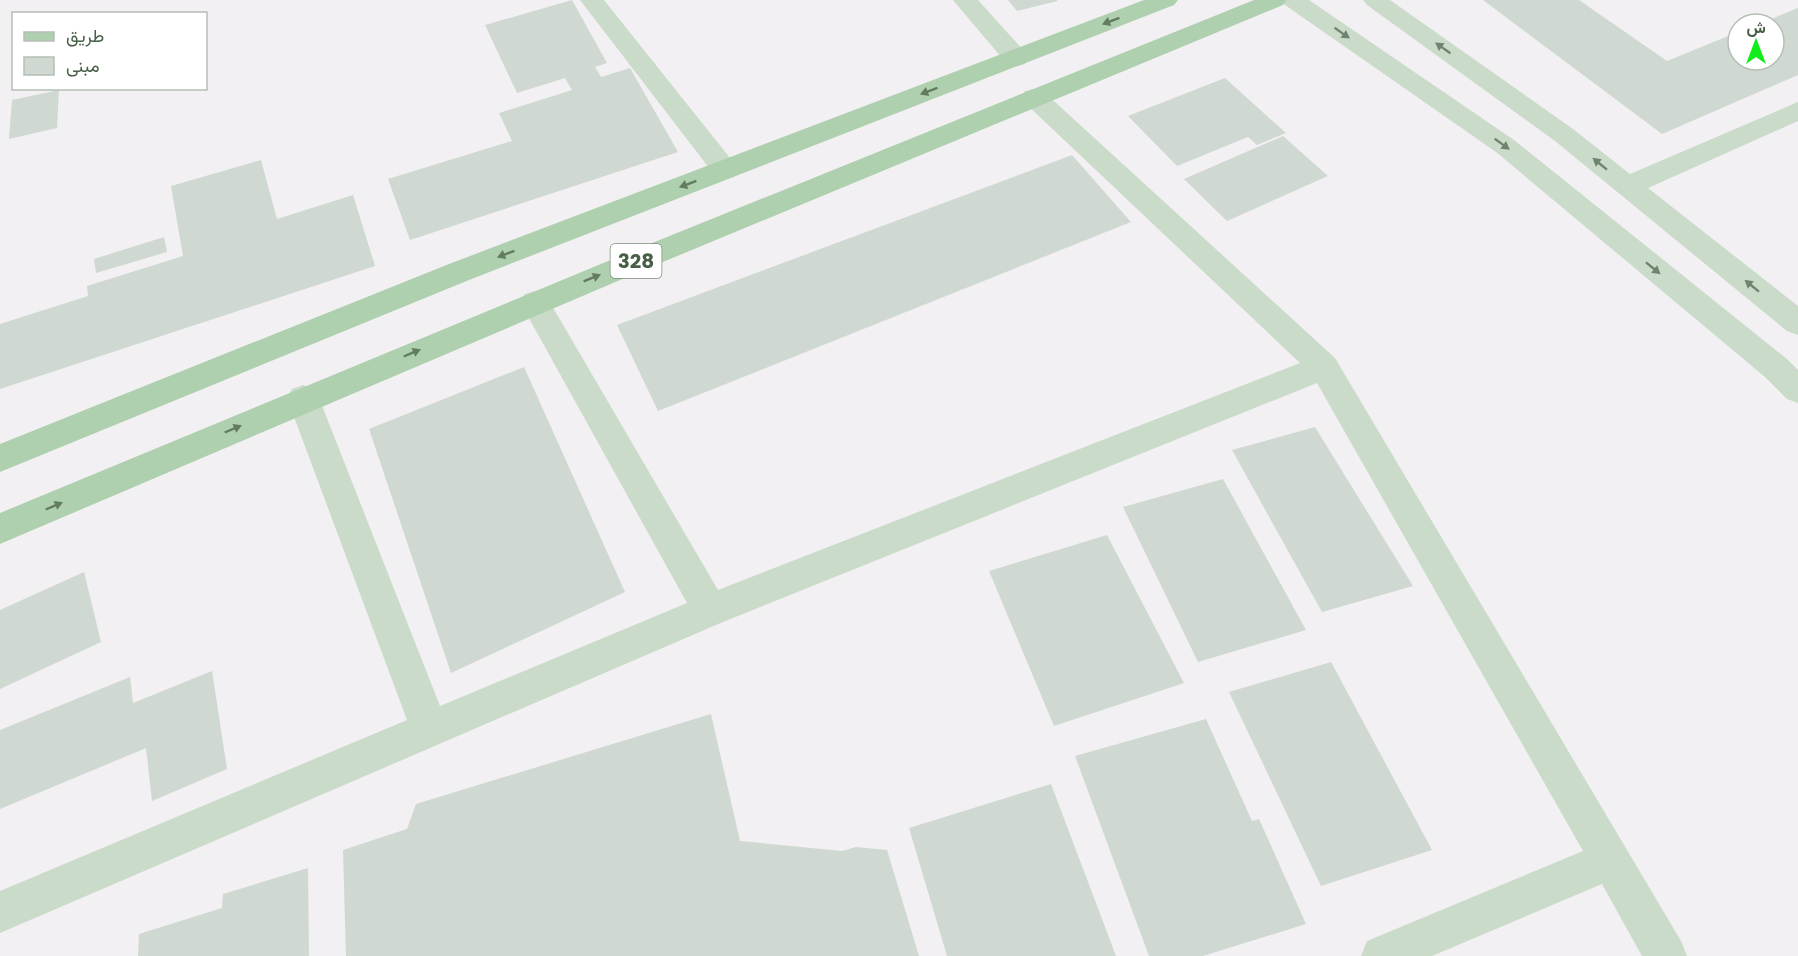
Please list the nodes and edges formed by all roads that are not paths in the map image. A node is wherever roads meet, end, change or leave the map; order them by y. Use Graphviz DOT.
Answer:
graph roads {
  1 [pos="592,0"];
  2 [pos="965,0"];
  3 [pos="1166,0"];
  4 [pos="1275,0"];
  5 [pos="1293,0"];
  6 [pos="1375,0"];
  7 [pos="1016,58"];
  8 [pos="1034,97"];
  9 [pos="1798,111"];
  10 [pos="725,170"];
  11 [pos="1628,186"];
  12 [pos="535,302"];
  13 [pos="1798,322"];
  14 [pos="1324,367"];
  15 [pos="1798,390"];
  16 [pos="303,398"];
  17 [pos="0,458"];
  18 [pos="0,529"];
  19 [pos="710,610"];
  20 [pos="430,730"];
  21 [pos="1610,860"];
  22 [pos="0,912"];
  23 [pos="1382,956"];
  24 [pos="1666,956"];
  1 -- 10 [label="street"];
  2 -- 7 [label="street"];
  3 -- 7 [label="main road, one-way"];
  4 -- 8 [label="main road, 328"];
  5 -- 15 [label="street, one-way"];
  11 -- 6 [label="street, one-way"];
  7 -- 10 [label="main road, one-way"];
  12 -- 8 [label="main road, 328, one-way"];
  8 -- 14 [label="street"];
  9 -- 11 [label="street"];
  10 -- 17 [label="main road, one-way"];
  13 -- 11 [label="street, one-way"];
  16 -- 12 [label="main road, 328, one-way"];
  12 -- 19 [label="street"];
  14 -- 19 [label="street"];
  14 -- 21 [label="street"];
  18 -- 16 [label="main road, 328, one-way"];
  16 -- 20 [label="street"];
  19 -- 20 [label="street"];
  20 -- 22 [label="street"];
  21 -- 23 [label="street"];
  21 -- 24 [label="street"];
}
